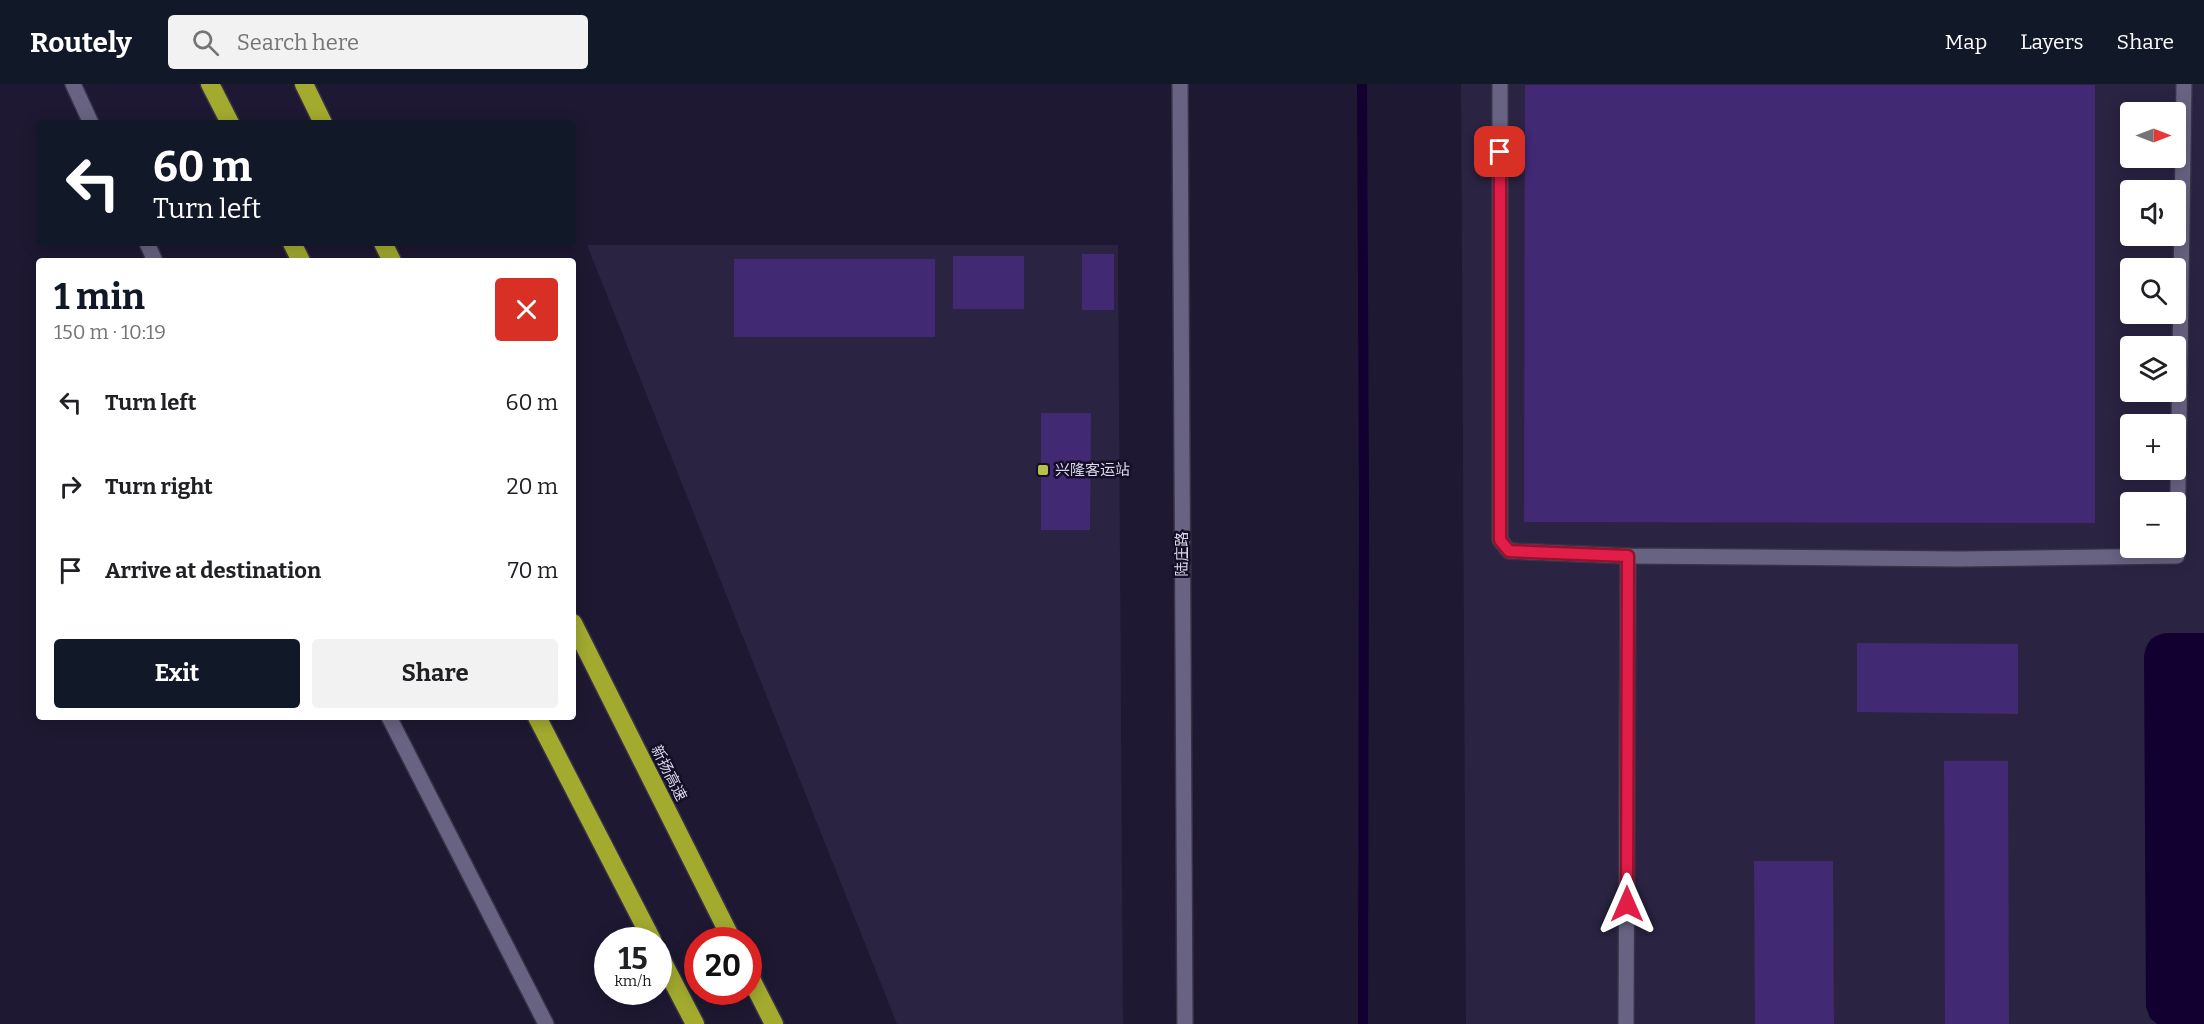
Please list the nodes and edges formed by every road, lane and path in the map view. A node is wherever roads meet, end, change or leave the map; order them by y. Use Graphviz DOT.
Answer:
graph roads {
  1 [pos="73,84"];
  2 [pos="210,84"];
  3 [pos="304,84"];
  4 [pos="1180,84"];
  5 [pos="1500,84"];
  6 [pos="2184,84"];
  7 [pos="90,120"];
  8 [pos="228,120"];
  9 [pos="322,120"];
  10 [pos="1628,556"];
  11 [pos="576,628"];
  12 [pos="391,720"];
  13 [pos="539,720"];
  14 [pos="645,927"];
  15 [pos="726,927"];
  16 [pos="672,980"];
  17 [pos="762,1001"];
  18 [pos="546,1024"];
  19 [pos="695,1024"];
  20 [pos="774,1024"];
  21 [pos="1185,1024"];
  22 [pos="1626,1024"];
  1 -- 7 [label="street"];
  2 -- 8 [label="highway"];
  3 -- 9 [label="highway"];
  4 -- 21 [label="street, 陆庄路"];
  5 -- 10 [label="street"];
  6 -- 10 [label="street"];
  10 -- 22 [label="street"];
  11 -- 15 [label="highway, 新扬高速"];
  12 -- 18 [label="street"];
  13 -- 14 [label="highway"];
  16 -- 19 [label="highway"];
  17 -- 20 [label="highway"];
}
